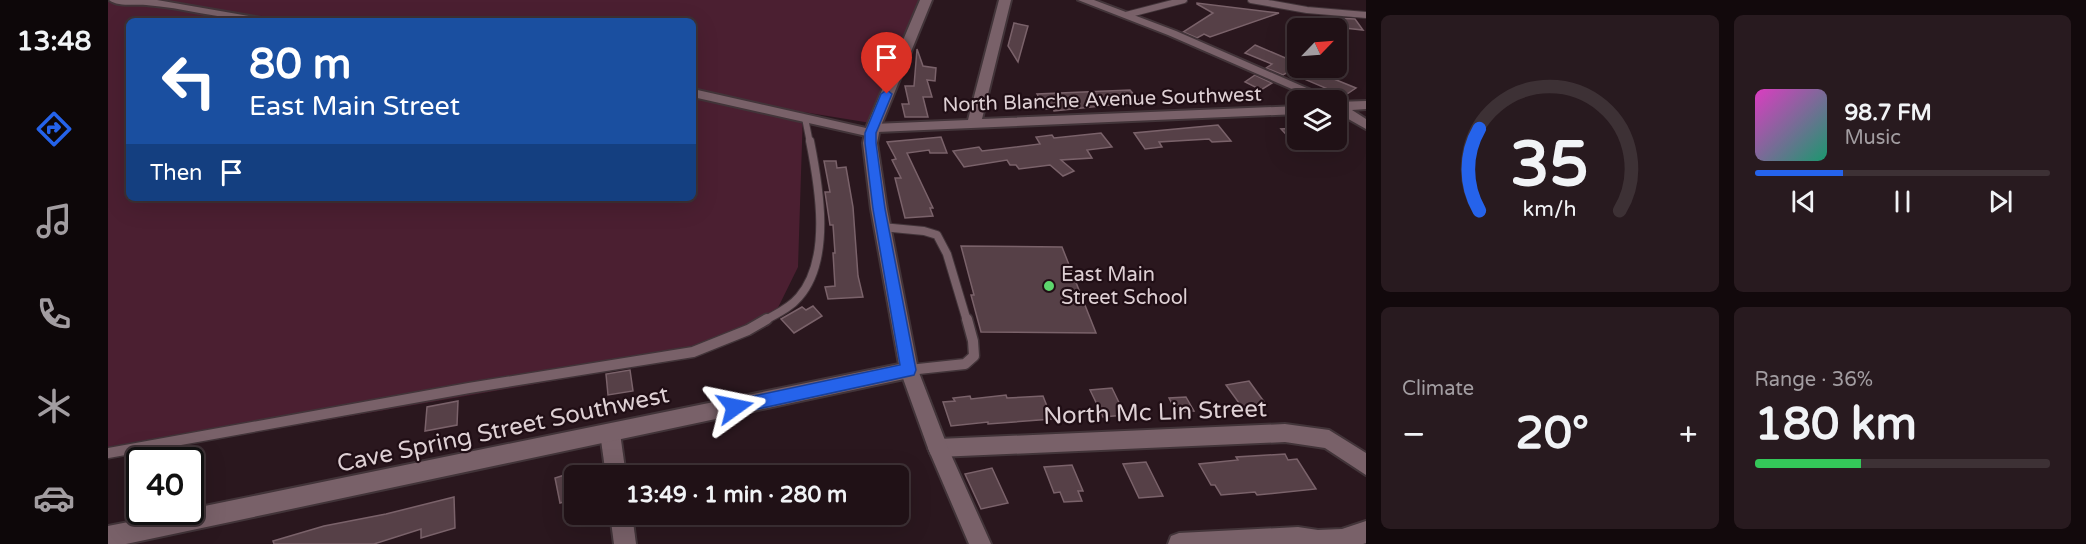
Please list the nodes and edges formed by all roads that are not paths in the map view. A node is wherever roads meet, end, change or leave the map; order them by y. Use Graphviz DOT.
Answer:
graph roads {
  1 [pos="115,0"];
  2 [pos="926,0"];
  3 [pos="1005,0"];
  4 [pos="1084,0"];
  5 [pos="1184,0"];
  6 [pos="1251,0"];
  7 [pos="1126,15"];
  8 [pos="1366,15"];
  9 [pos="243,18"];
  10 [pos="1303,90"];
  11 [pos="696,94"];
  12 [pos="1366,105"];
  13 [pos="1347,106"];
  14 [pos="1287,110"];
  15 [pos="1347,112"];
  16 [pos="805,118"];
  17 [pos="974,124"];
  18 [pos="1366,124"];
  19 [pos="872,131"];
  20 [pos="882,227"];
  21 [pos="909,370"];
  22 [pos="610,433"];
  23 [pos="938,448"];
  24 [pos="108,453"];
  25 [pos="614,465"];
  26 [pos="1366,465"];
  27 [pos="622,525"];
  28 [pos="1366,532"];
  29 [pos="108,537"];
  30 [pos="624,544"];
  31 [pos="980,544"];
  32 [pos="1179,544"];
  1 -- 9 [label="street"];
  2 -- 19 [label="street"];
  3 -- 17 [label="street"];
  4 -- 7 [label="street"];
  5 -- 7 [label="lane"];
  6 -- 8 [label="lane"];
  7 -- 10 [label="street"];
  11 -- 16 [label="street, North Blanche Avenue Southwest"];
  12 -- 13 [label="street"];
  14 -- 17 [label="street, North Blanche Avenue Southwest"];
  15 -- 18 [label="street"];
  16 -- 19 [label="street, North Blanche Avenue Southwest"];
  16 -- 24 [label="lane"];
  17 -- 19 [label="street, North Blanche Avenue Southwest"];
  19 -- 20 [label="street"];
  20 -- 21 [label="street"];
  20 -- 21 [label="lane"];
  21 -- 22 [label="street, Cave Spring Street Southwest"];
  21 -- 23 [label="street"];
  22 -- 25 [label="street"];
  22 -- 29 [label="street, Cave Spring Street Southwest"];
  23 -- 26 [label="street, North Mc Lin Street"];
  23 -- 31 [label="street"];
  27 -- 30 [label="street"];
  28 -- 32 [label="street"];
}
